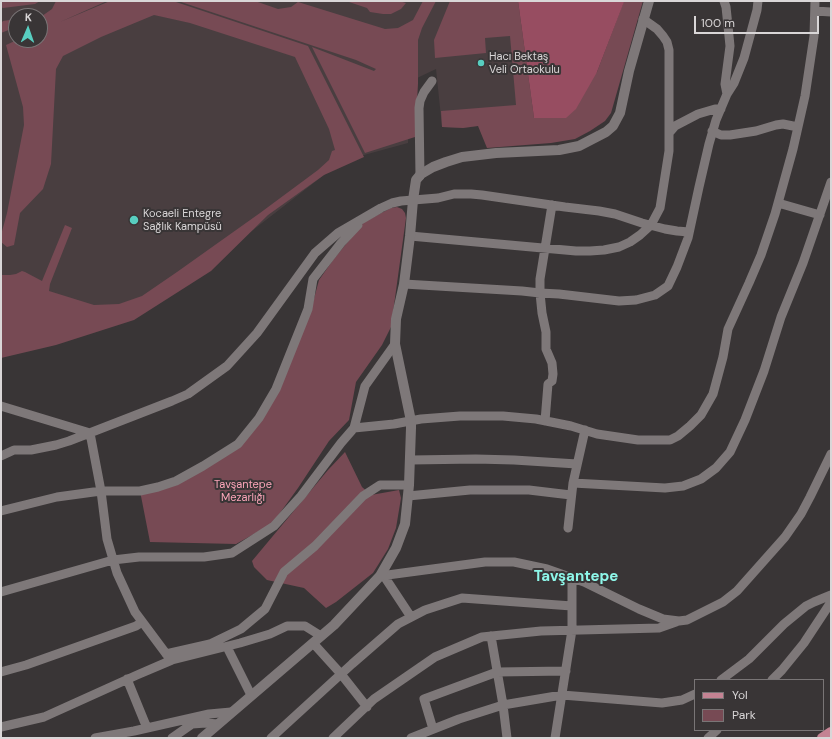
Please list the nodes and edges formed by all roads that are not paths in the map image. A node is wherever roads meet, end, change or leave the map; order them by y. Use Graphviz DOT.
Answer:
graph roads {
  1 [pos="649,1"];
  2 [pos="724,1"];
  3 [pos="758,1"];
  4 [pos="815,1"];
  5 [pos="815,11"];
  6 [pos="831,12"];
  7 [pos="643,19"];
  8 [pos="432,81"];
  9 [pos="727,94"];
  10 [pos="721,109"];
  11 [pos="798,127"];
  12 [pos="712,131"];
  13 [pos="669,133"];
  14 [pos="420,176"];
  15 [pos="831,182"];
  16 [pos="413,200"];
  17 [pos="778,203"];
  18 [pos="552,205"];
  19 [pos="820,214"];
  20 [pos="362,219"];
  21 [pos="651,225"];
  22 [pos="689,232"];
  23 [pos="410,236"];
  24 [pos="545,248"];
  25 [pos="404,284"];
  26 [pos="540,293"];
  27 [pos="395,344"];
  28 [pos="1,406"];
  29 [pos="545,420"];
  30 [pos="411,421"];
  31 [pos="354,428"];
  32 [pos="585,430"];
  33 [pos="90,433"];
  34 [pos="831,454"];
  35 [pos="1,456"];
  36 [pos="411,460"];
  37 [pos="577,464"];
  38 [pos="573,483"];
  39 [pos="409,485"];
  40 [pos="101,491"];
  41 [pos="571,495"];
  42 [pos="408,496"];
  43 [pos="1,511"];
  44 [pos="568,528"];
  45 [pos="113,560"];
  46 [pos="382,576"];
  47 [pos="572,578"];
  48 [pos="1,592"];
  49 [pos="831,595"];
  50 [pos="831,602"];
  51 [pos="572,606"];
  52 [pos="411,617"];
  53 [pos="679,621"];
  54 [pos="142,622"];
  55 [pos="572,630"];
  56 [pos="321,636"];
  57 [pos="491,636"];
  58 [pos="313,643"];
  59 [pos="227,647"];
  60 [pos="169,657"];
  61 [pos="566,671"];
  62 [pos="1,672"];
  63 [pos="497,672"];
  64 [pos="341,674"];
  65 [pos="127,679"];
  66 [pos="722,679"];
  67 [pos="773,679"];
  68 [pos="694,694"];
  69 [pos="251,695"];
  70 [pos="562,695"];
  71 [pos="503,705"];
  72 [pos="367,707"];
  73 [pos="231,712"];
  74 [pos="218,724"];
  75 [pos="1,727"];
  76 [pos="147,728"];
  77 [pos="433,729"];
  78 [pos="134,731"];
  79 [pos="716,731"];
  80 [pos="831,732"];
  81 [pos="95,738"];
  82 [pos="122,738"];
  83 [pos="172,738"];
  84 [pos="202,738"];
  85 [pos="271,738"];
  86 [pos="333,738"];
  87 [pos="411,738"];
  88 [pos="507,738"];
  89 [pos="555,738"];
  90 [pos="708,738"];
  91 [pos="822,738"];
  1 -- 7 [label="street"];
  2 -- 9 [label="street"];
  3 -- 9 [label="street"];
  4 -- 5 [label="street"];
  5 -- 6 [label="street"];
  5 -- 11 [label="street"];
  7 -- 13 [label="street"];
  7 -- 14 [label="street"];
  8 -- 14 [label="street"];
  9 -- 10 [label="street"];
  10 -- 12 [label="street"];
  10 -- 13 [label="street"];
  11 -- 12 [label="street"];
  11 -- 17 [label="street"];
  12 -- 22 [label="street"];
  13 -- 21 [label="street"];
  14 -- 16 [label="street"];
  15 -- 19 [label="street"];
  16 -- 18 [label="street"];
  16 -- 20 [label="street"];
  16 -- 23 [label="street"];
  17 -- 19 [label="street"];
  17 -- 32 [label="street"];
  18 -- 21 [label="street"];
  18 -- 24 [label="street"];
  19 -- 38 [label="street"];
  20 -- 33 [label="street"];
  20 -- 40 [label="street"];
  21 -- 22 [label="street"];
  21 -- 24 [label="street"];
  22 -- 26 [label="street"];
  23 -- 24 [label="street"];
  23 -- 25 [label="street"];
  24 -- 26 [label="street"];
  25 -- 26 [label="street"];
  25 -- 27 [label="street"];
  26 -- 29 [label="street"];
  27 -- 30 [label="street"];
  27 -- 31 [label="street"];
  28 -- 33 [label="street"];
  29 -- 30 [label="street"];
  29 -- 32 [label="street"];
  30 -- 31 [label="street"];
  30 -- 36 [label="street"];
  31 -- 45 [label="street"];
  32 -- 37 [label="street"];
  33 -- 35 [label="street"];
  33 -- 40 [label="street"];
  34 -- 53 [label="street"];
  36 -- 37 [label="street"];
  36 -- 39 [label="street"];
  37 -- 38 [label="street"];
  38 -- 41 [label="street"];
  39 -- 42 [label="street"];
  39 -- 60 [label="street"];
  40 -- 43 [label="street"];
  40 -- 45 [label="street"];
  41 -- 42 [label="street"];
  41 -- 44 [label="street"];
  42 -- 46 [label="street"];
  45 -- 48 [label="street"];
  45 -- 54 [label="street"];
  46 -- 47 [label="street"];
  46 -- 52 [label="street"];
  46 -- 56 [label="street"];
  47 -- 51 [label="street"];
  47 -- 53 [label="street"];
  49 -- 66 [label="street"];
  50 -- 67 [label="street"];
  51 -- 52 [label="street"];
  51 -- 55 [label="street"];
  52 -- 64 [label="street"];
  53 -- 55 [label="street"];
  54 -- 60 [label="street"];
  54 -- 62 [label="street"];
  55 -- 57 [label="street"];
  55 -- 61 [label="street"];
  56 -- 58 [label="street"];
  56 -- 59 [label="street"];
  57 -- 63 [label="street"];
  57 -- 72 [label="street"];
  58 -- 64 [label="street"];
  58 -- 69 [label="street"];
  59 -- 60 [label="street"];
  59 -- 69 [label="street"];
  60 -- 65 [label="street"];
  61 -- 63 [label="street"];
  61 -- 70 [label="street"];
  63 -- 71 [label="street"];
  63 -- 77 [label="street"];
  64 -- 72 [label="street"];
  64 -- 85 [label="street"];
  65 -- 75 [label="street"];
  65 -- 76 [label="street"];
  68 -- 70 [label="street"];
  69 -- 73 [label="street"];
  70 -- 71 [label="street"];
  70 -- 89 [label="street"];
  71 -- 77 [label="street"];
  71 -- 88 [label="street"];
  72 -- 86 [label="street"];
  73 -- 74 [label="street"];
  73 -- 76 [label="street"];
  74 -- 83 [label="street"];
  74 -- 84 [label="street"];
  76 -- 78 [label="street"];
  77 -- 87 [label="street"];
  78 -- 81 [label="street"];
  78 -- 82 [label="street"];
  79 -- 90 [label="street"];
  80 -- 91 [label="main road"];
}
